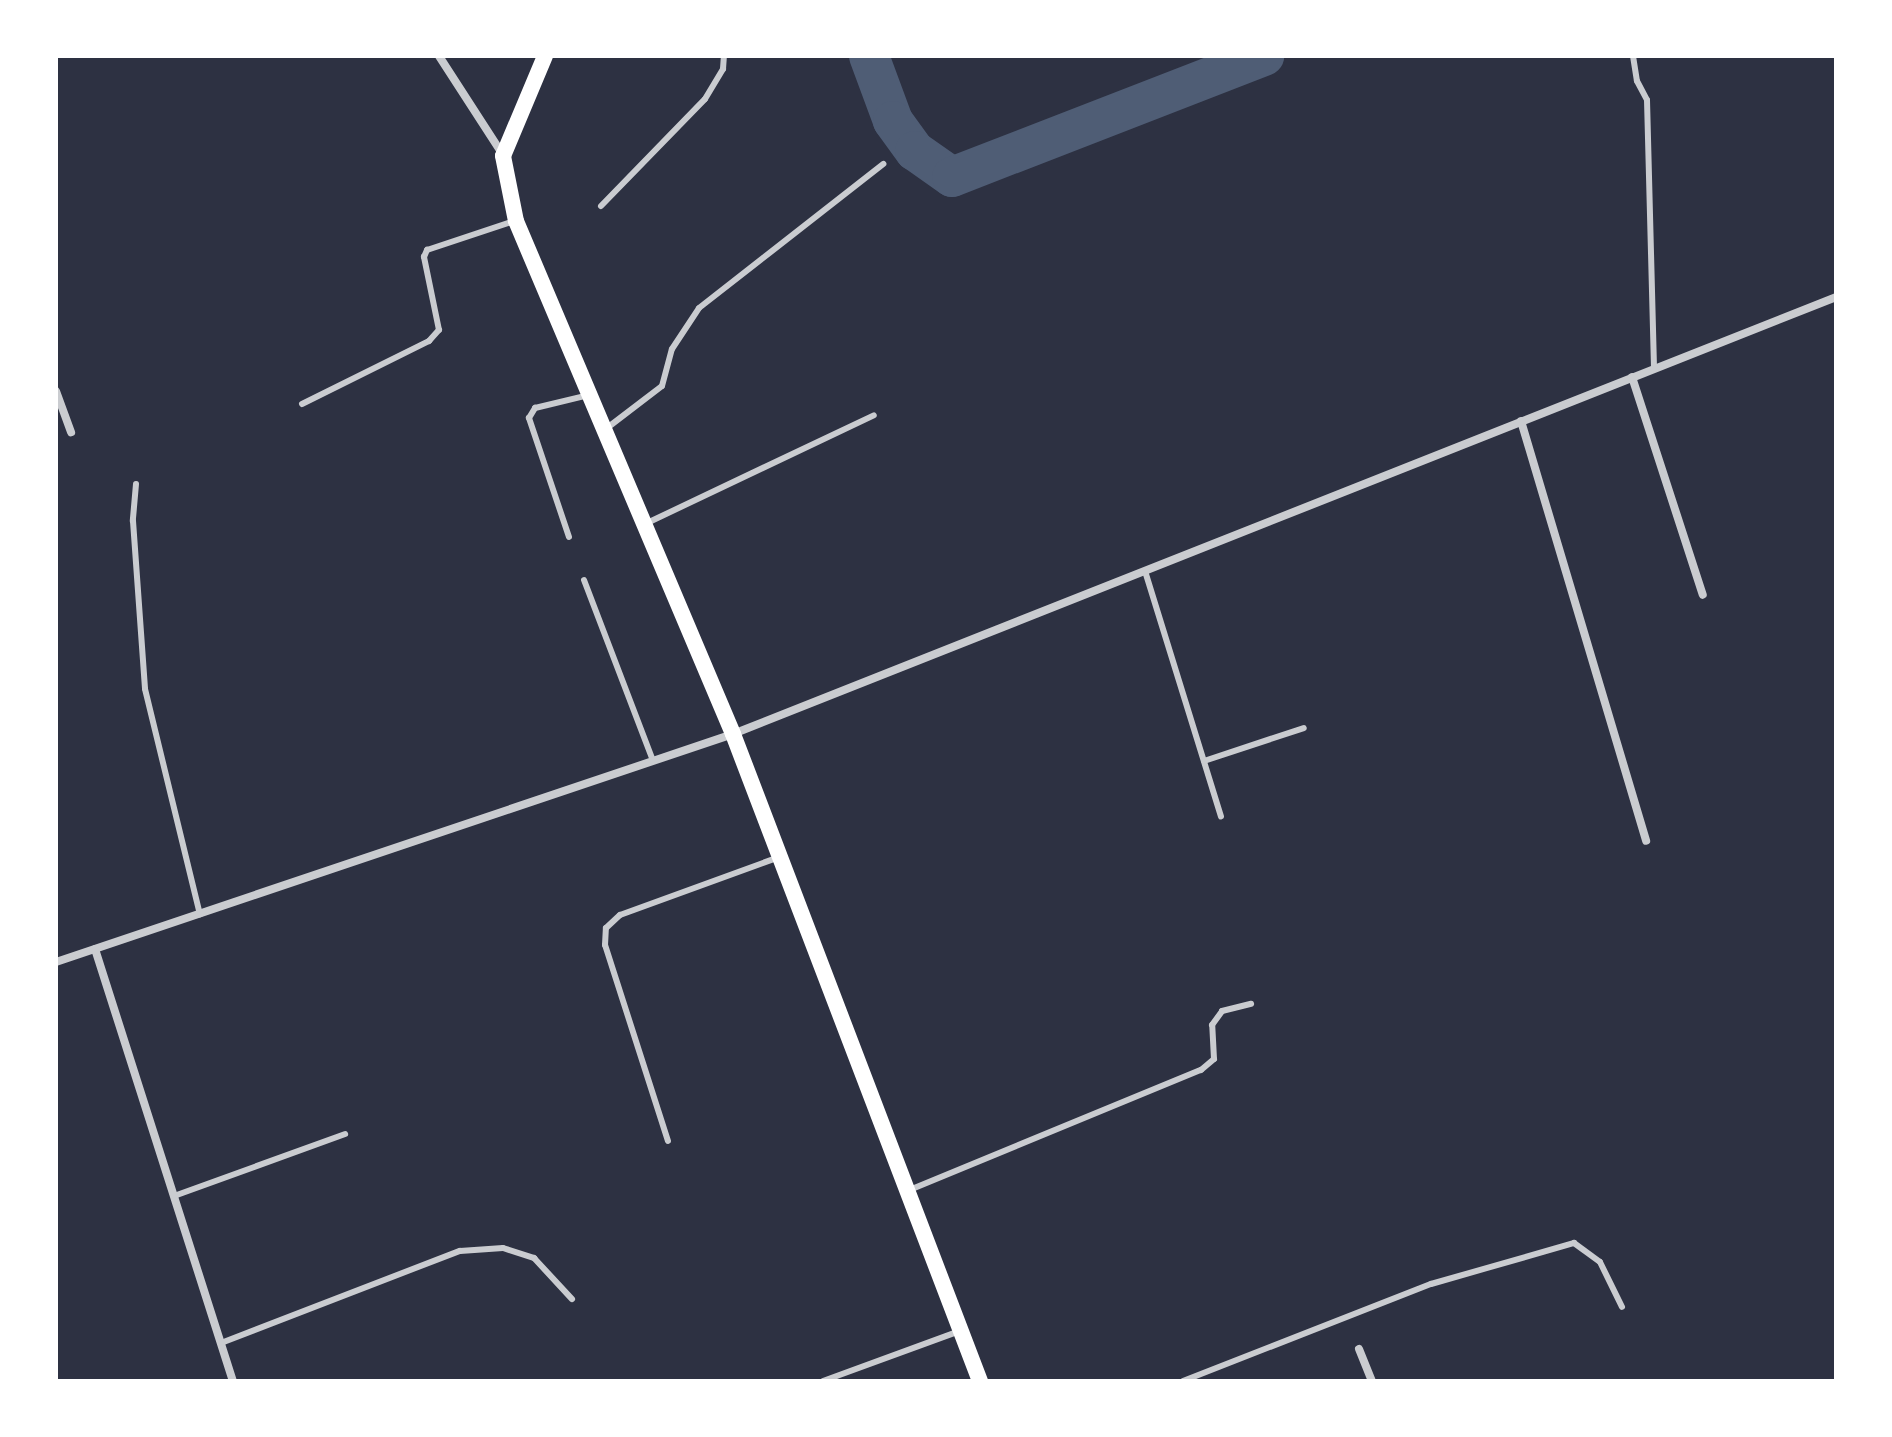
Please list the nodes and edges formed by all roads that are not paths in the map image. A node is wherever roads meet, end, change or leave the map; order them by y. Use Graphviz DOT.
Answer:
graph roads {
  1 [pos="439,56"];
  2 [pos="545,56"];
  3 [pos="724,56"];
  4 [pos="1633,56"];
  5 [pos="503,156"];
  6 [pos="883,164"];
  7 [pos="601,206"];
  8 [pos="516,221"];
  9 [pos="1836,297"];
  10 [pos="1654,369"];
  11 [pos="1632,377"];
  12 [pos="56,391"];
  13 [pos="589,395"];
  14 [pos="302,404"];
  15 [pos="874,415"];
  16 [pos="1521,421"];
  17 [pos="604,430"];
  18 [pos="71,432"];
  19 [pos="136,484"];
  20 [pos="644,525"];
  21 [pos="569,537"];
  22 [pos="1145,571"];
  23 [pos="584,580"];
  24 [pos="1703,595"];
  25 [pos="1304,728"];
  26 [pos="733,734"];
  27 [pos="653,761"];
  28 [pos="1204,761"];
  29 [pos="1221,816"];
  30 [pos="1646,841"];
  31 [pos="781,857"];
  32 [pos="200,914"];
  33 [pos="95,949"];
  34 [pos="56,962"];
  35 [pos="1251,1004"];
  36 [pos="345,1134"];
  37 [pos="668,1141"];
  38 [pos="907,1191"];
  39 [pos="174,1196"];
  40 [pos="572,1299"];
  41 [pos="1622,1307"];
  42 [pos="960,1331"];
  43 [pos="221,1343"];
  44 [pos="1359,1349"];
  45 [pos="233,1381"];
  46 [pos="823,1381"];
  47 [pos="980,1381"];
  48 [pos="1183,1381"];
  49 [pos="1372,1381"];
  1 -- 5 [label="street"];
  2 -- 5 [label="main road"];
  3 -- 7 [label="lane"];
  4 -- 10 [label="lane"];
  5 -- 8 [label="main road"];
  6 -- 17 [label="lane"];
  8 -- 13 [label="main road"];
  8 -- 14 [label="lane"];
  9 -- 10 [label="street"];
  10 -- 11 [label="street"];
  11 -- 16 [label="street"];
  11 -- 24 [label="street"];
  12 -- 18 [label="street"];
  13 -- 17 [label="main road"];
  13 -- 21 [label="lane"];
  15 -- 20 [label="lane"];
  16 -- 22 [label="street"];
  16 -- 30 [label="street"];
  17 -- 20 [label="main road"];
  19 -- 32 [label="lane"];
  20 -- 26 [label="main road"];
  22 -- 26 [label="street"];
  22 -- 28 [label="lane"];
  23 -- 27 [label="lane"];
  25 -- 28 [label="lane"];
  26 -- 27 [label="street"];
  26 -- 31 [label="main road"];
  27 -- 32 [label="street"];
  28 -- 29 [label="lane"];
  31 -- 37 [label="lane"];
  31 -- 38 [label="main road"];
  32 -- 33 [label="street"];
  33 -- 34 [label="street"];
  33 -- 39 [label="street"];
  35 -- 38 [label="lane"];
  36 -- 39 [label="lane"];
  38 -- 42 [label="main road"];
  39 -- 43 [label="street"];
  40 -- 43 [label="lane"];
  41 -- 48 [label="lane"];
  42 -- 46 [label="lane"];
  42 -- 47 [label="main road"];
  43 -- 45 [label="street"];
  44 -- 49 [label="street"];
}
